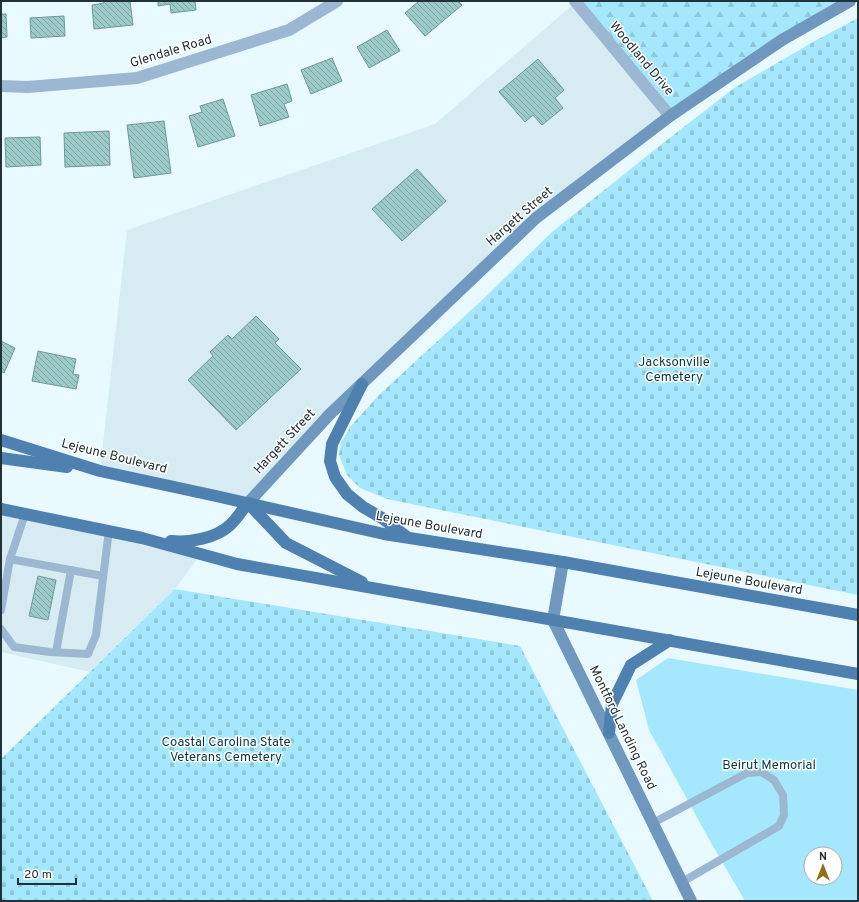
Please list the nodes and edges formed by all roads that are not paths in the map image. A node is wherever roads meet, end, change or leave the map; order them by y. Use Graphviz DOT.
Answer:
graph roads {
  1 [pos="337,1"];
  2 [pos="575,1"];
  3 [pos="850,1"];
  4 [pos="1,86"];
  5 [pos="670,116"];
  6 [pos="362,384"];
  7 [pos="1,440"];
  8 [pos="1,458"];
  9 [pos="100,471"];
  10 [pos="248,503"];
  11 [pos="1,509"];
  12 [pos="25,514"];
  13 [pos="109,530"];
  14 [pos="142,538"];
  15 [pos="408,538"];
  16 [pos="10,559"];
  17 [pos="563,562"];
  18 [pos="71,570"];
  19 [pos="103,576"];
  20 [pos="374,588"];
  21 [pos="1,610"];
  22 [pos="858,616"];
  23 [pos="554,620"];
  24 [pos="1,629"];
  25 [pos="670,640"];
  26 [pos="56,652"];
  27 [pos="858,674"];
  28 [pos="609,733"];
  29 [pos="653,823"];
  30 [pos="682,882"];
  31 [pos="691,901"];
  1 -- 4 [label="street, Glendale Road"];
  2 -- 5 [label="street, Woodland Drive"];
  3 -- 5 [label="main road, Hargett Street"];
  5 -- 6 [label="main road, Hargett Street"];
  6 -- 10 [label="main road, Hargett Street"];
  6 -- 15 [label="main road"];
  7 -- 9 [label="main road, Lejeune Boulevard"];
  8 -- 9 [label="main road"];
  9 -- 10 [label="main road, Lejeune Boulevard"];
  10 -- 14 [label="main road"];
  10 -- 15 [label="main road, Lejeune Boulevard"];
  10 -- 20 [label="main road"];
  11 -- 12 [label="main road"];
  12 -- 13 [label="main road"];
  12 -- 16 [label="lane"];
  13 -- 14 [label="main road"];
  13 -- 19 [label="lane"];
  14 -- 20 [label="main road"];
  15 -- 17 [label="main road, Lejeune Boulevard"];
  16 -- 18 [label="lane"];
  16 -- 21 [label="lane"];
  17 -- 22 [label="main road, Lejeune Boulevard"];
  17 -- 23 [label="main road"];
  18 -- 19 [label="lane"];
  18 -- 26 [label="lane"];
  19 -- 26 [label="lane"];
  20 -- 23 [label="main road"];
  23 -- 25 [label="main road"];
  23 -- 28 [label="main road, Montford Landing Road"];
  24 -- 26 [label="lane"];
  25 -- 27 [label="main road"];
  25 -- 28 [label="main road"];
  28 -- 29 [label="main road, Montford Landing Road"];
  29 -- 30 [label="main road, Montford Landing Road"];
  29 -- 30 [label="lane"];
  30 -- 31 [label="main road, Montford Landing Road"];
}
